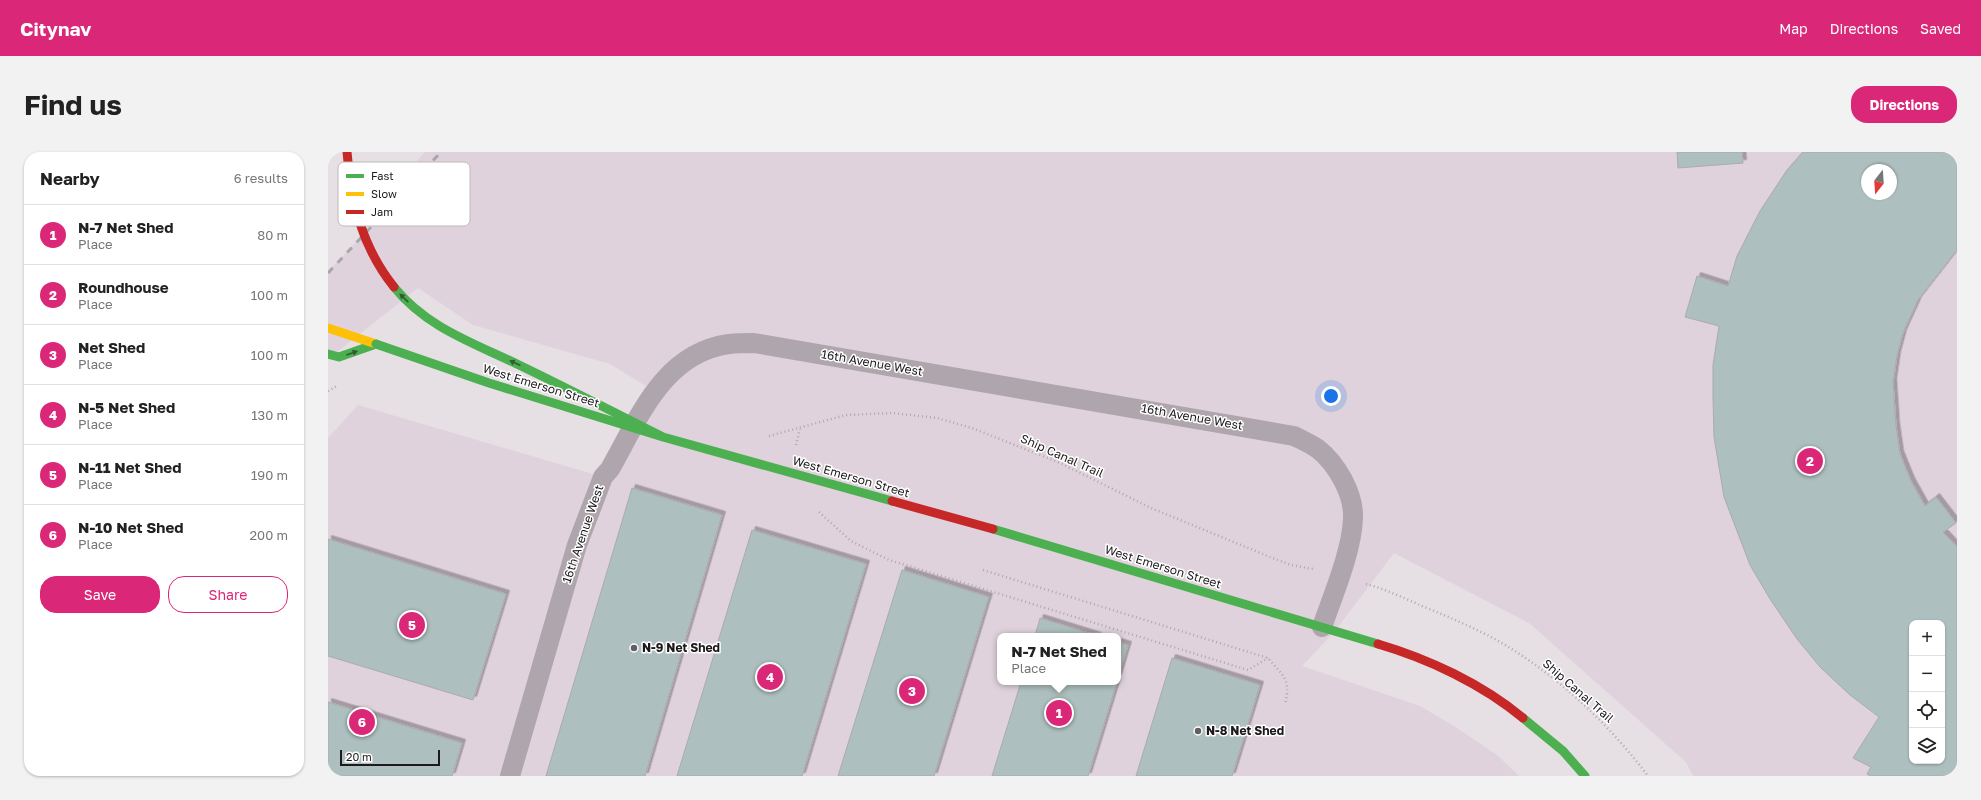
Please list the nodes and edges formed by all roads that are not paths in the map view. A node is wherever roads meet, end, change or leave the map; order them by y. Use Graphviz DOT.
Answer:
graph roads {
  1 [pos="347,152"];
  2 [pos="347,162"];
  3 [pos="358,226"];
  4 [pos="328,328"];
  5 [pos="376,344"];
  6 [pos="328,354"];
  7 [pos="663,437"];
  8 [pos="1322,627"];
  9 [pos="510,776"];
  10 [pos="1585,776"];
  2 -- 1 [label="main road, one-way, bridge"];
  7 -- 3 [label="main road, one-way, bridge"];
  4 -- 5 [label="main road, West Emerson Street"];
  6 -- 5 [label="main road, one-way"];
  5 -- 7 [label="main road, West Emerson Street, bridge"];
  7 -- 8 [label="main road, West Emerson Street, bridge"];
  8 -- 9 [label="lane, 16th Avenue West"];
  8 -- 10 [label="main road, West Emerson Street"];
}
